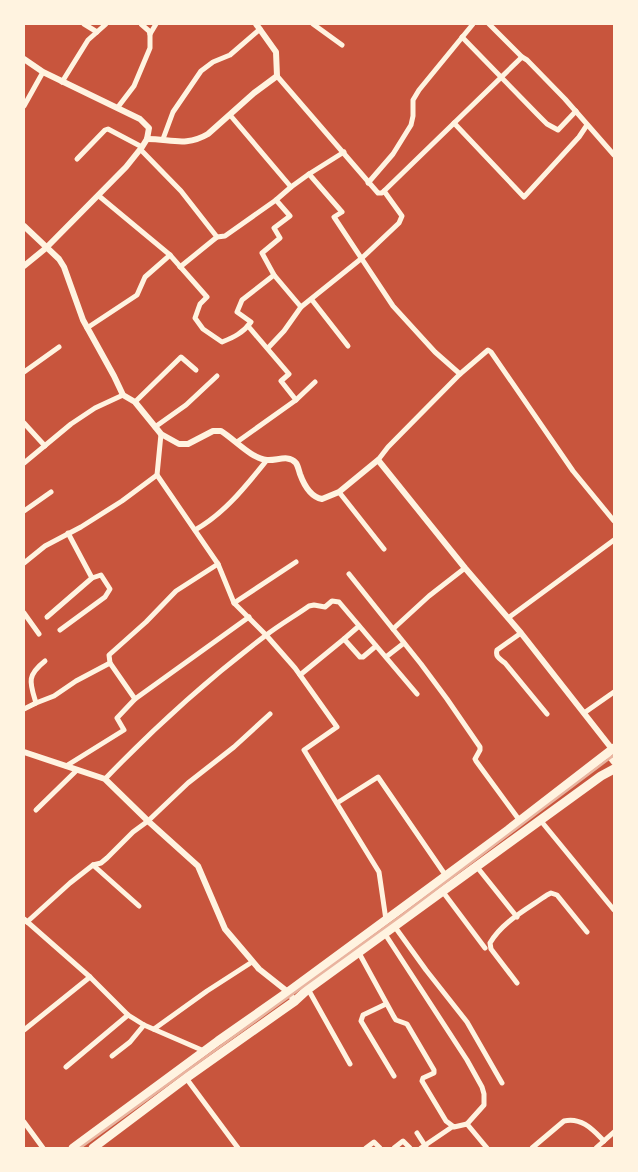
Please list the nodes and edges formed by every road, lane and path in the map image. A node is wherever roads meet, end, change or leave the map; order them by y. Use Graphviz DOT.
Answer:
graph roads {
  1 [pos="84,24"];
  2 [pos="106,24"];
  3 [pos="141,24"];
  4 [pos="156,24"];
  5 [pos="313,24"];
  6 [pos="473,24"];
  7 [pos="489,24"];
  8 [pos="258,26"];
  9 [pos="97,32"];
  10 [pos="150,34"];
  11 [pos="462,37"];
  12 [pos="342,45"];
  13 [pos="522,57"];
  14 [pos="24,59"];
  15 [pos="43,72"];
  16 [pos="277,76"];
  17 [pos="500,78"];
  18 [pos="62,82"];
  19 [pos="24,106"];
  20 [pos="118,107"];
  21 [pos="576,111"];
  22 [pos="230,115"];
  23 [pos="454,123"];
  24 [pos="587,125"];
  25 [pos="147,139"];
  26 [pos="162,139"];
  27 [pos="141,148"];
  28 [pos="344,152"];
  29 [pos="614,155"];
  30 [pos="77,159"];
  31 [pos="309,174"];
  32 [pos="368,183"];
  33 [pos="292,187"];
  34 [pos="384,191"];
  35 [pos="99,196"];
  36 [pos="276,200"];
  37 [pos="24,226"];
  38 [pos="217,237"];
  39 [pos="46,248"];
  40 [pos="170,254"];
  41 [pos="362,258"];
  42 [pos="24,266"];
  43 [pos="180,268"];
  44 [pos="274,275"];
  45 [pos="312,300"];
  46 [pos="302,307"];
  47 [pos="248,326"];
  48 [pos="87,328"];
  49 [pos="348,346"];
  50 [pos="59,348"];
  51 [pos="268,348"];
  52 [pos="196,370"];
  53 [pos="24,372"];
  54 [pos="460,374"];
  55 [pos="217,376"];
  56 [pos="315,382"];
  57 [pos="123,395"];
  58 [pos="296,400"];
  59 [pos="135,402"];
  60 [pos="24,423"];
  61 [pos="155,427"];
  62 [pos="161,434"];
  63 [pos="237,442"];
  64 [pos="45,446"];
  65 [pos="267,460"];
  66 [pos="378,460"];
  67 [pos="24,463"];
  68 [pos="157,475"];
  69 [pos="51,492"];
  70 [pos="339,492"];
  71 [pos="24,511"];
  72 [pos="614,521"];
  73 [pos="195,530"];
  74 [pos="68,533"];
  75 [pos="614,540"];
  76 [pos="384,549"];
  77 [pos="296,562"];
  78 [pos="24,564"];
  79 [pos="218,564"];
  80 [pos="465,568"];
  81 [pos="349,574"];
  82 [pos="92,578"];
  83 [pos="234,603"];
  84 [pos="24,614"];
  85 [pos="47,617"];
  86 [pos="248,617"];
  87 [pos="508,618"];
  88 [pos="360,626"];
  89 [pos="393,629"];
  90 [pos="60,630"];
  91 [pos="39,634"];
  92 [pos="521,634"];
  93 [pos="266,635"];
  94 [pos="344,639"];
  95 [pos="404,643"];
  96 [pos="376,646"];
  97 [pos="386,657"];
  98 [pos="45,661"];
  99 [pos="110,663"];
  100 [pos="300,675"];
  101 [pos="614,692"];
  102 [pos="417,694"];
  103 [pos="135,699"];
  104 [pos="36,703"];
  105 [pos="24,709"];
  106 [pos="584,713"];
  107 [pos="270,714"];
  108 [pos="547,714"];
  109 [pos="611,750"];
  110 [pos="24,752"];
  111 [pos="614,763"];
  112 [pos="66,766"];
  113 [pos="77,770"];
  114 [pos="614,770"];
  115 [pos="105,779"];
  116 [pos="337,803"];
  117 [pos="36,810"];
  118 [pos="541,820"];
  119 [pos="148,821"];
  120 [pos="520,821"];
  121 [pos="93,865"];
  122 [pos="477,867"];
  123 [pos="446,876"];
  124 [pos="443,892"];
  125 [pos="139,906"];
  126 [pos="614,910"];
  127 [pos="517,917"];
  128 [pos="26,920"];
  129 [pos="386,920"];
  130 [pos="395,927"];
  131 [pos="587,932"];
  132 [pos="385,934"];
  133 [pos="485,948"];
  134 [pos="359,953"];
  135 [pos="252,962"];
  136 [pos="90,977"];
  137 [pos="517,983"];
  138 [pos="308,989"];
  139 [pos="288,992"];
  140 [pos="295,1001"];
  141 [pos="386,1004"];
  142 [pos="128,1015"];
  143 [pos="144,1025"];
  144 [pos="154,1029"];
  145 [pos="24,1030"];
  146 [pos="204,1051"];
  147 [pos="112,1056"];
  148 [pos="350,1064"];
  149 [pos="66,1067"];
  150 [pos="394,1076"];
  151 [pos="186,1078"];
  152 [pos="502,1083"];
  153 [pos="24,1122"];
  154 [pos="467,1124"];
  155 [pos="452,1127"];
  156 [pos="614,1132"];
  157 [pos="417,1133"];
  158 [pos="604,1141"];
  159 [pos="424,1147"];
  160 [pos="43,1148"];
  161 [pos="73,1148"];
  162 [pos="93,1148"];
  163 [pos="238,1148"];
  164 [pos="366,1148"];
  165 [pos="380,1148"];
  166 [pos="394,1148"];
  167 [pos="410,1148"];
  168 [pos="487,1148"];
  169 [pos="532,1148"];
  170 [pos="596,1148"];
  1 -- 9 [label="street"];
  2 -- 9 [label="street"];
  3 -- 10 [label="street"];
  4 -- 10 [label="street"];
  5 -- 12 [label="street"];
  6 -- 11 [label="street"];
  7 -- 13 [label="street"];
  8 -- 16 [label="street"];
  8 -- 26 [label="street"];
  9 -- 18 [label="street"];
  10 -- 20 [label="street"];
  11 -- 17 [label="street"];
  11 -- 32 [label="street"];
  13 -- 17 [label="street"];
  13 -- 21 [label="street"];
  14 -- 15 [label="street"];
  15 -- 18 [label="street"];
  15 -- 19 [label="street"];
  16 -- 22 [label="street"];
  16 -- 28 [label="street"];
  17 -- 21 [label="street"];
  17 -- 23 [label="street"];
  18 -- 20 [label="street"];
  20 -- 25 [label="street"];
  21 -- 24 [label="street"];
  22 -- 26 [label="street"];
  22 -- 33 [label="street"];
  23 -- 24 [label="street"];
  23 -- 34 [label="street"];
  24 -- 29 [label="street"];
  25 -- 26 [label="street"];
  25 -- 27 [label="street"];
  27 -- 30 [label="street"];
  27 -- 35 [label="street"];
  27 -- 38 [label="street"];
  28 -- 31 [label="street"];
  28 -- 32 [label="street"];
  31 -- 33 [label="street"];
  31 -- 41 [label="street"];
  32 -- 34 [label="street"];
  33 -- 36 [label="street"];
  34 -- 41 [label="street"];
  35 -- 39 [label="street"];
  35 -- 40 [label="street"];
  36 -- 38 [label="street"];
  36 -- 44 [label="street"];
  37 -- 39 [label="street"];
  38 -- 43 [label="street"];
  39 -- 42 [label="street"];
  39 -- 48 [label="street"];
  40 -- 43 [label="street"];
  40 -- 48 [label="street"];
  41 -- 45 [label="street"];
  41 -- 54 [label="street"];
  43 -- 47 [label="street"];
  44 -- 46 [label="street"];
  44 -- 47 [label="street"];
  45 -- 46 [label="street"];
  45 -- 49 [label="street"];
  46 -- 51 [label="street"];
  47 -- 51 [label="street"];
  48 -- 57 [label="street"];
  50 -- 53 [label="street"];
  51 -- 58 [label="street"];
  52 -- 59 [label="street"];
  54 -- 66 [label="street"];
  54 -- 72 [label="street"];
  55 -- 61 [label="street"];
  56 -- 58 [label="street"];
  57 -- 59 [label="street"];
  57 -- 64 [label="street"];
  58 -- 63 [label="street"];
  59 -- 61 [label="street"];
  60 -- 64 [label="street"];
  61 -- 62 [label="street"];
  62 -- 63 [label="street"];
  62 -- 68 [label="street"];
  63 -- 65 [label="street"];
  64 -- 67 [label="street"];
  65 -- 70 [label="street"];
  65 -- 73 [label="street"];
  66 -- 70 [label="street"];
  66 -- 80 [label="street"];
  68 -- 73 [label="street"];
  68 -- 74 [label="street"];
  69 -- 71 [label="street"];
  70 -- 76 [label="street"];
  73 -- 79 [label="street"];
  74 -- 78 [label="street"];
  74 -- 82 [label="street"];
  75 -- 87 [label="street"];
  77 -- 83 [label="street"];
  79 -- 83 [label="street"];
  79 -- 99 [label="street"];
  80 -- 87 [label="street"];
  80 -- 89 [label="street"];
  81 -- 89 [label="street"];
  82 -- 85 [label="street"];
  82 -- 90 [label="street"];
  83 -- 86 [label="street"];
  84 -- 91 [label="street"];
  86 -- 93 [label="street"];
  86 -- 103 [label="street"];
  87 -- 92 [label="street"];
  88 -- 93 [label="street"];
  88 -- 94 [label="street"];
  88 -- 96 [label="street"];
  89 -- 95 [label="street"];
  92 -- 106 [label="street"];
  92 -- 108 [label="street"];
  93 -- 100 [label="street"];
  93 -- 115 [label="street"];
  94 -- 96 [label="street"];
  94 -- 100 [label="street"];
  95 -- 97 [label="street"];
  95 -- 120 [label="street"];
  96 -- 97 [label="street"];
  97 -- 102 [label="street"];
  98 -- 104 [label="street"];
  99 -- 103 [label="street"];
  99 -- 104 [label="street"];
  100 -- 116 [label="street"];
  101 -- 106 [label="street"];
  103 -- 112 [label="street"];
  104 -- 105 [label="street"];
  106 -- 109 [label="street"];
  107 -- 119 [label="street"];
  109 -- 111 [label="street"];
  109 -- 120 [label="highway"];
  110 -- 112 [label="street"];
  112 -- 113 [label="street"];
  113 -- 115 [label="street"];
  113 -- 117 [label="street"];
  114 -- 118 [label="highway"];
  115 -- 119 [label="street"];
  116 -- 123 [label="street"];
  116 -- 129 [label="street"];
  118 -- 122 [label="highway"];
  118 -- 126 [label="street"];
  119 -- 121 [label="street"];
  119 -- 135 [label="street"];
  120 -- 123 [label="highway"];
  121 -- 125 [label="street"];
  121 -- 128 [label="street"];
  122 -- 124 [label="highway"];
  122 -- 127 [label="street"];
  123 -- 129 [label="highway"];
  124 -- 130 [label="highway"];
  124 -- 133 [label="street"];
  127 -- 131 [label="street"];
  127 -- 137 [label="street"];
  128 -- 136 [label="street"];
  129 -- 139 [label="highway"];
  130 -- 132 [label="highway"];
  130 -- 152 [label="street"];
  132 -- 134 [label="highway"];
  132 -- 154 [label="street"];
  134 -- 138 [label="highway"];
  134 -- 141 [label="street"];
  135 -- 139 [label="street"];
  135 -- 144 [label="street"];
  136 -- 142 [label="street"];
  136 -- 145 [label="street"];
  138 -- 140 [label="highway"];
  138 -- 148 [label="street"];
  139 -- 140 [label="street"];
  139 -- 146 [label="highway"];
  140 -- 151 [label="highway"];
  141 -- 150 [label="street"];
  141 -- 155 [label="street"];
  142 -- 143 [label="street"];
  142 -- 149 [label="street"];
  143 -- 144 [label="street"];
  143 -- 147 [label="street"];
  144 -- 146 [label="street"];
  146 -- 161 [label="highway"];
  151 -- 162 [label="highway"];
  151 -- 163 [label="street"];
  153 -- 160 [label="street"];
  154 -- 155 [label="street"];
  154 -- 168 [label="street"];
  155 -- 159 [label="street"];
  156 -- 158 [label="street"];
  157 -- 159 [label="street"];
  158 -- 169 [label="street"];
  158 -- 170 [label="street"];
  164 -- 165 [label="street"];
  166 -- 167 [label="street"];
}
